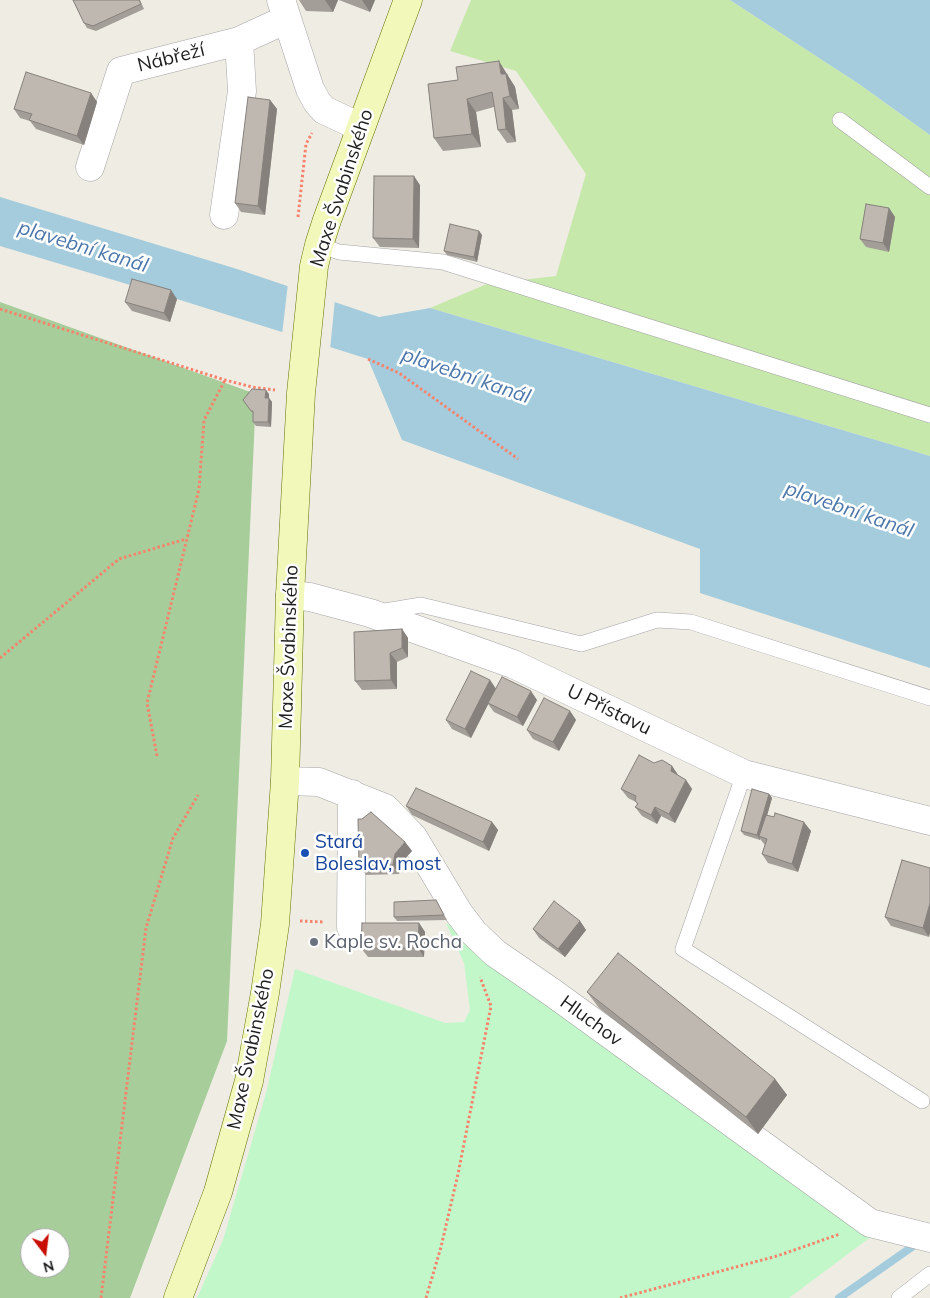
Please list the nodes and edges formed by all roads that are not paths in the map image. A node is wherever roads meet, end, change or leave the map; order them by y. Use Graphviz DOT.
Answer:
graph roads {
  1 [pos="408,0"];
  2 [pos="284,10"];
  3 [pos="239,41"];
  4 [pos="840,120"];
  5 [pos="360,127"];
  6 [pos="90,167"];
  7 [pos="930,187"];
  8 [pos="224,215"];
  9 [pos="316,255"];
  10 [pos="930,415"];
  11 [pos="290,595"];
  12 [pos="370,613"];
  13 [pos="930,698"];
  14 [pos="744,774"];
  15 [pos="285,781"];
  16 [pos="352,794"];
  17 [pos="930,821"];
  18 [pos="351,928"];
  19 [pos="922,1101"];
  20 [pos="917,1234"];
  21 [pos="930,1274"];
  22 [pos="178,1298"];
  23 [pos="899,1298"];
  1 -- 5 [label="main road, Maxe Švabinského"];
  2 -- 3 [label="street, Nábřeží"];
  2 -- 5 [label="street, Nábřeží"];
  3 -- 6 [label="street, Nábřeží"];
  3 -- 8 [label="street"];
  4 -- 7 [label="lane"];
  5 -- 9 [label="main road, Maxe Švabinského"];
  9 -- 10 [label="lane"];
  9 -- 11 [label="main road, Maxe Švabinského"];
  11 -- 12 [label="street, U Přístavu"];
  11 -- 15 [label="main road, Maxe Švabinského"];
  12 -- 13 [label="lane"];
  12 -- 14 [label="street, U Přístavu"];
  14 -- 17 [label="street, U Přístavu"];
  14 -- 19 [label="lane"];
  15 -- 16 [label="street, Hluchov"];
  15 -- 22 [label="main road, Maxe Švabinského"];
  16 -- 18 [label="street"];
  16 -- 20 [label="street, Hluchov"];
  21 -- 23 [label="lane"];
}
